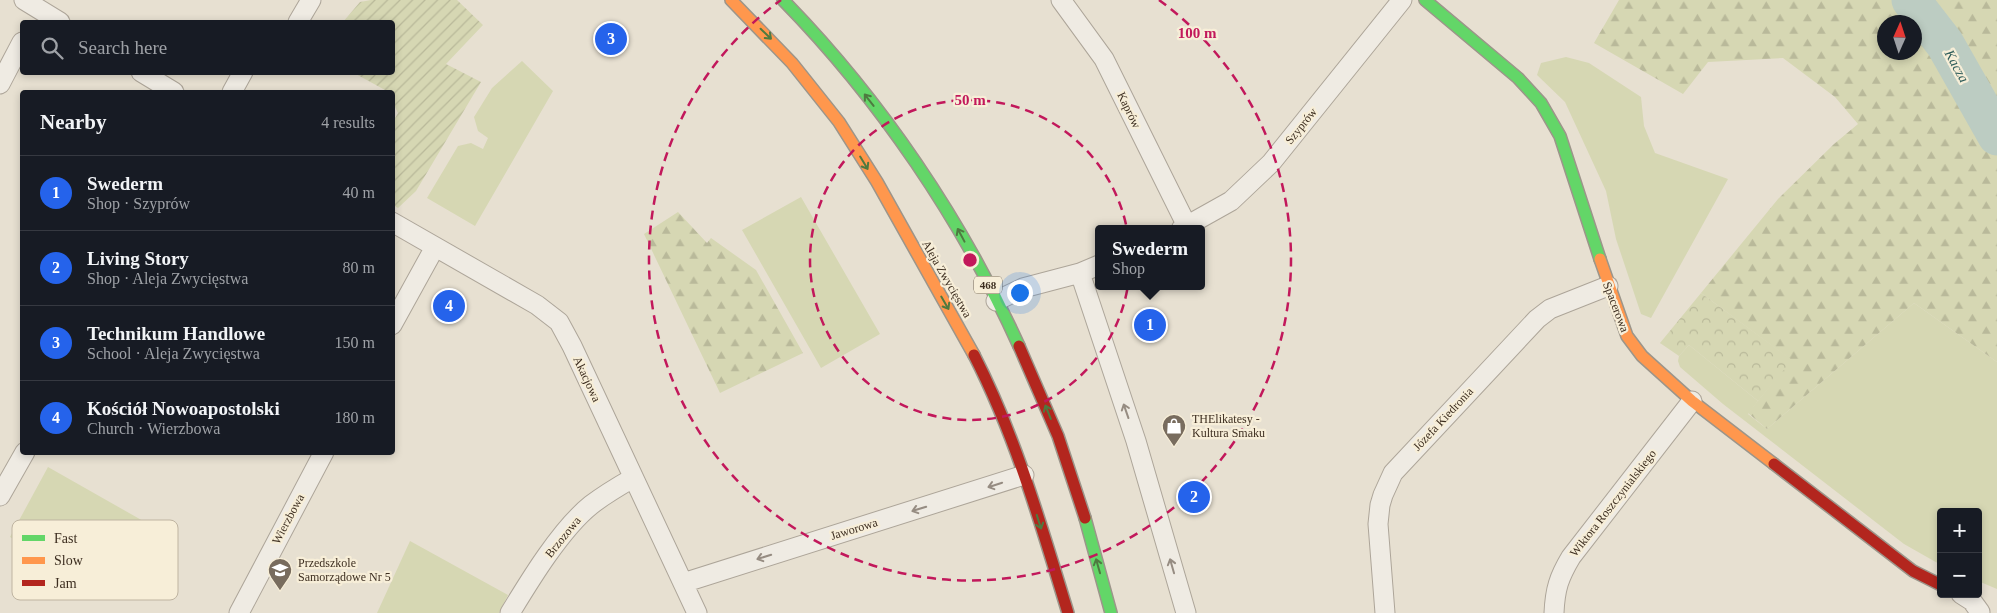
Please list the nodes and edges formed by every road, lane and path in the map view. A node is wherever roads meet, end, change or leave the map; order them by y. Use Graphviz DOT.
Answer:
graph roads {
  1 [pos="311,0"];
  2 [pos="731,0"];
  3 [pos="783,0"];
  4 [pos="1061,0"];
  5 [pos="1402,0"];
  6 [pos="1425,0"];
  7 [pos="35,8"];
  8 [pos="56,20"];
  9 [pos="299,20"];
  10 [pos="20,46"];
  11 [pos="146,75"];
  12 [pos="241,75"];
  13 [pos="0,84"];
  14 [pos="171,90"];
  15 [pos="233,90"];
  16 [pos="395,224"];
  17 [pos="1183,225"];
  18 [pos="1188,225"];
  19 [pos="435,247"];
  20 [pos="1095,267"];
  21 [pos="1080,273"];
  22 [pos="1608,286"];
  23 [pos="996,301"];
  24 [pos="395,320"];
  25 [pos="1692,401"];
  26 [pos="23,455"];
  27 [pos="322,455"];
  28 [pos="1024,475"];
  29 [pos="633,478"];
  30 [pos="0,496"];
  31 [pos="683,583"];
  32 [pos="1937,584"];
  33 [pos="1968,598"];
  34 [pos="1986,612"];
  35 [pos="239,613"];
  36 [pos="510,613"];
  37 [pos="697,613"];
  38 [pos="1068,613"];
  39 [pos="1111,613"];
  40 [pos="1186,613"];
  41 [pos="1385,613"];
  42 [pos="1554,613"];
  1 -- 9 [label="street"];
  2 -- 28 [label="main road, Aleja Zwycięstwa, one-way"];
  23 -- 3 [label="main road, 468, one-way"];
  4 -- 17 [label="street, Kaprów"];
  5 -- 18 [label="street, Szyprów"];
  6 -- 22 [label="main road, Spacerowa"];
  7 -- 8 [label="street"];
  10 -- 13 [label="street"];
  11 -- 14 [label="street"];
  12 -- 15 [label="street"];
  16 -- 19 [label="street, Akacjowa"];
  19 -- 24 [label="street"];
  19 -- 29 [label="street, Akacjowa"];
  20 -- 21 [label="street"];
  21 -- 23 [label="street"];
  40 -- 21 [label="street, one-way"];
  22 -- 25 [label="main road, Spacerowa"];
  22 -- 41 [label="street, Józefa Kiedronia"];
  39 -- 23 [label="main road, 468, one-way"];
  25 -- 32 [label="main road, Spacerowa"];
  25 -- 42 [label="street, Wiktora Roszczynialskiego"];
  26 -- 30 [label="street"];
  27 -- 35 [label="street, Wierzbowa"];
  28 -- 31 [label="street, Jaworowa, one-way"];
  28 -- 38 [label="main road, Aleja Zwycięstwa, one-way"];
  29 -- 31 [label="street, Akacjowa"];
  29 -- 36 [label="street, Brzozowa"];
  31 -- 37 [label="street, Akacjowa"];
  33 -- 34 [label="street"];
}
